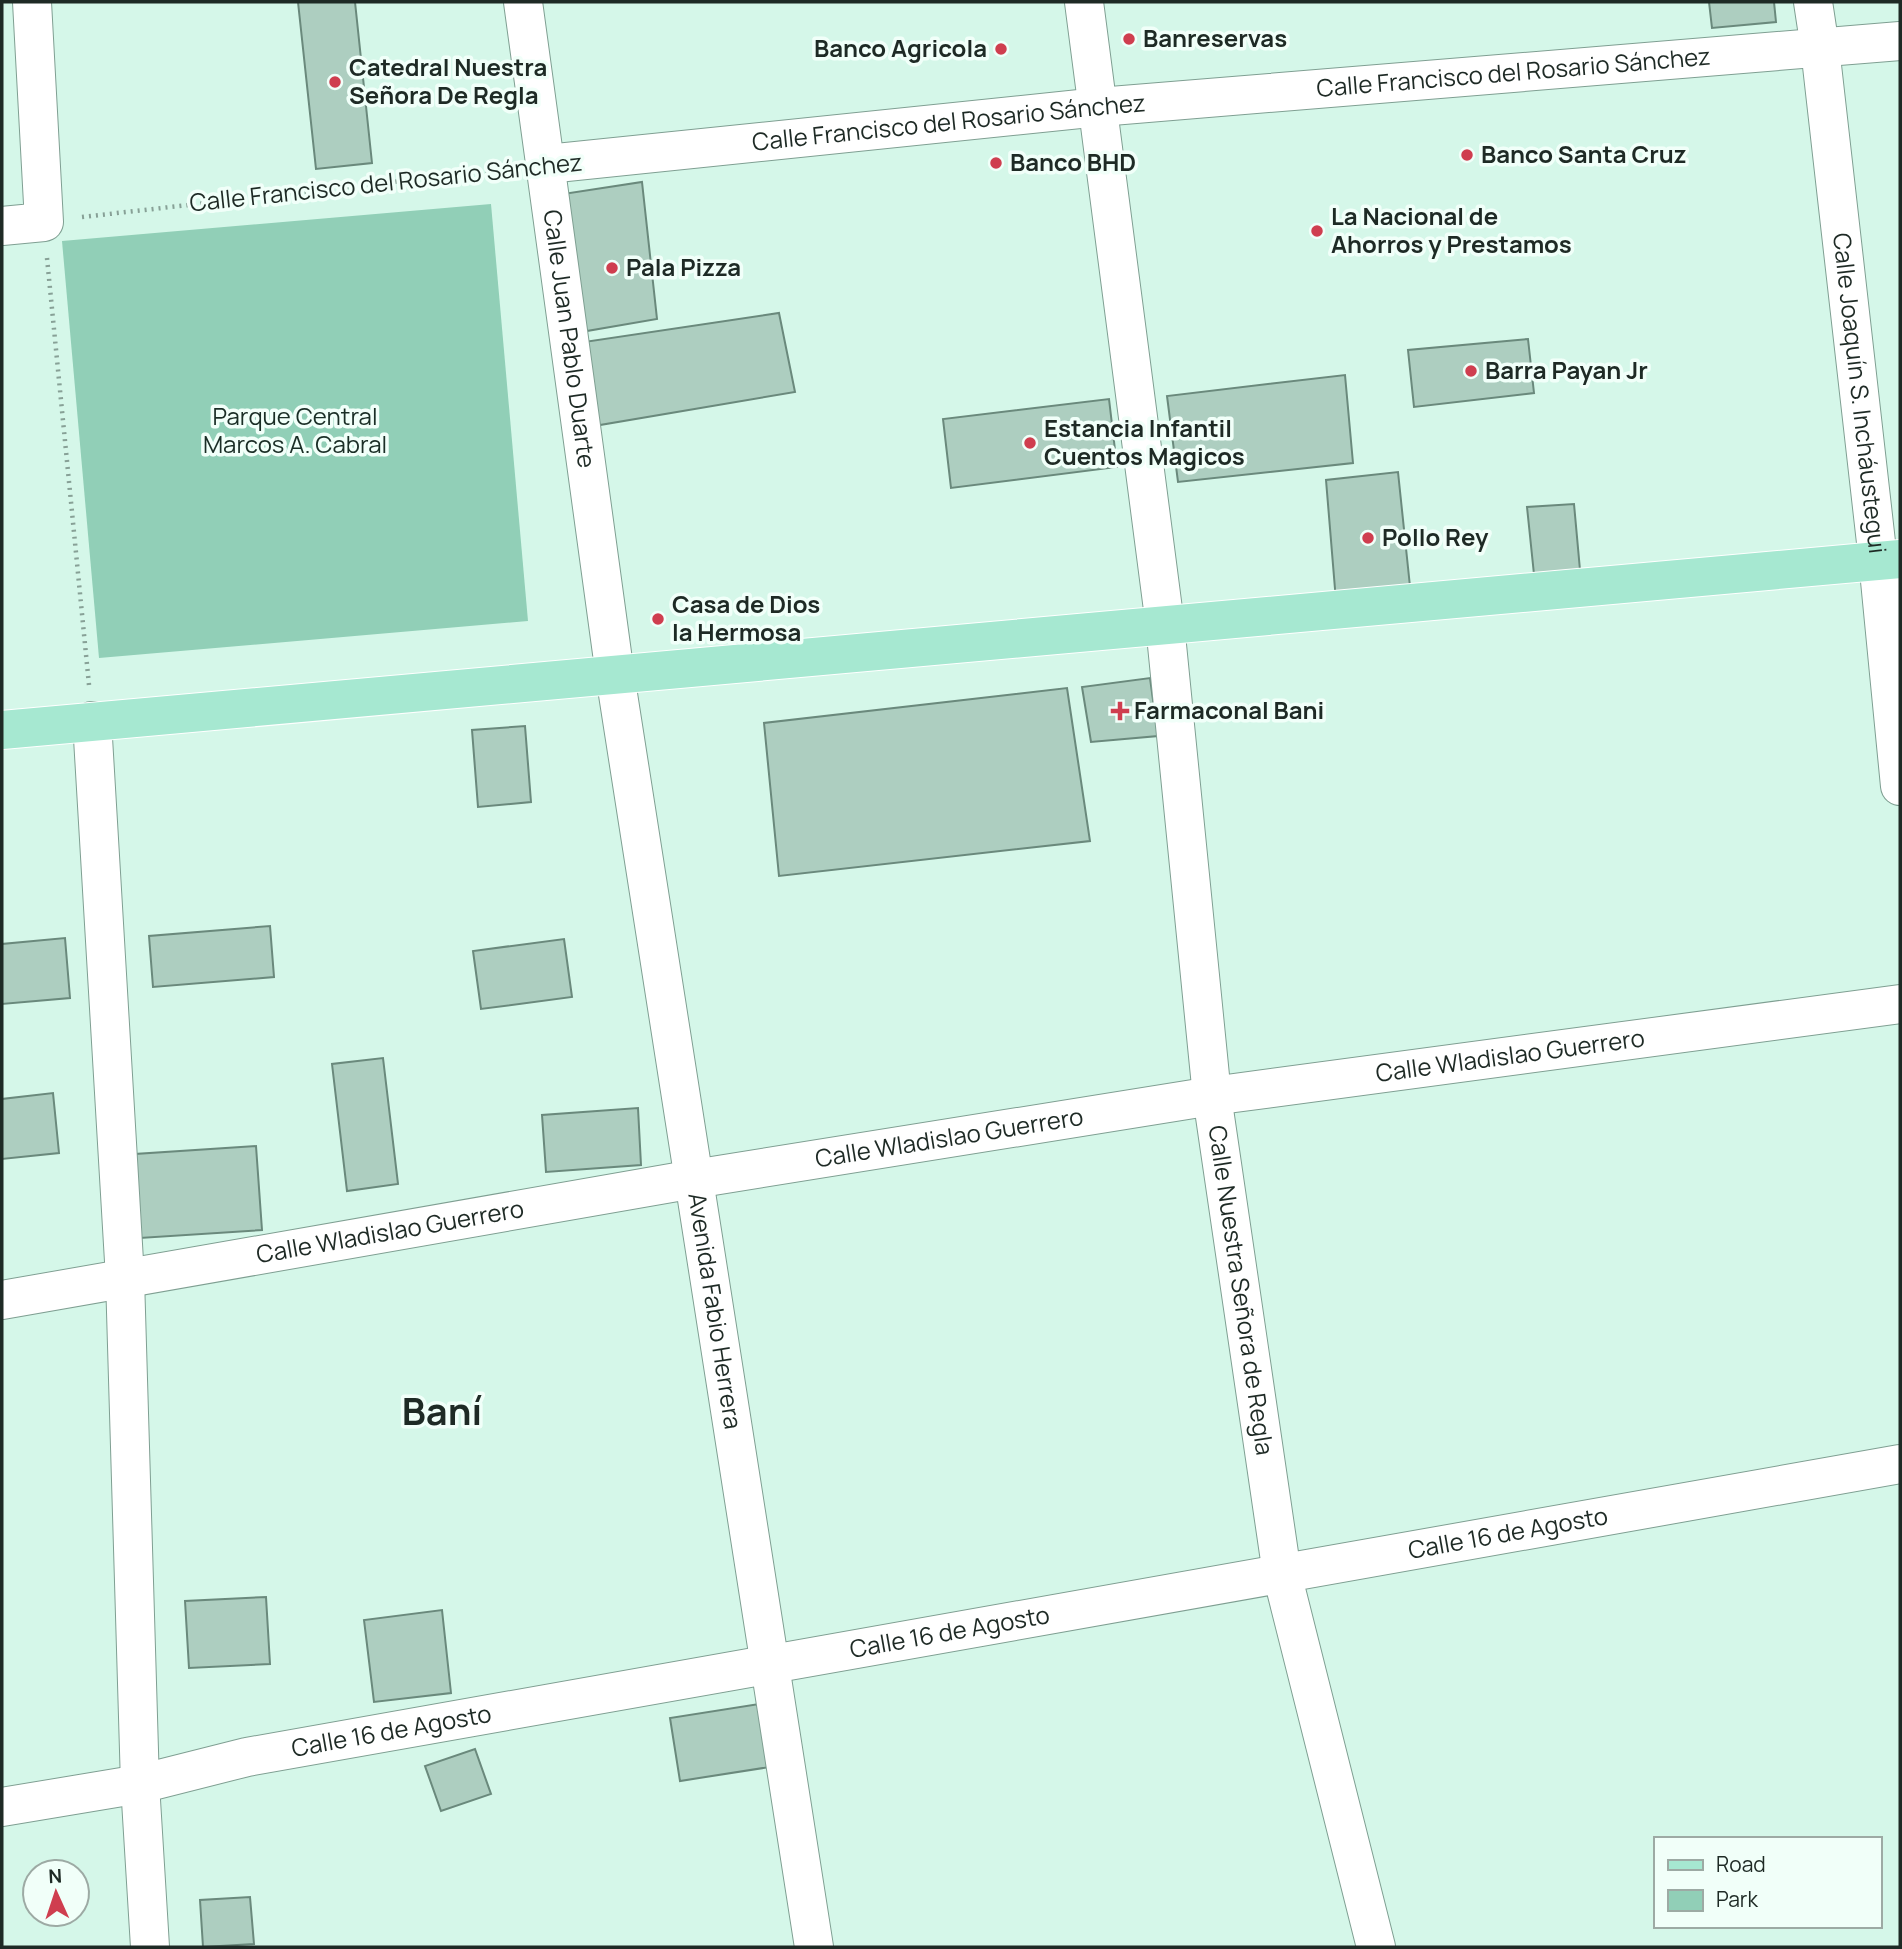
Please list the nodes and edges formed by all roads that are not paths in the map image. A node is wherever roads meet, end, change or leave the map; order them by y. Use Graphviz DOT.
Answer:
graph roads {
  1 [pos="33,2"];
  2 [pos="523,2"];
  3 [pos="1084,2"];
  4 [pos="1813,2"];
  5 [pos="1900,41"];
  6 [pos="1821,48"];
  7 [pos="1099,107"];
  8 [pos="547,164"];
  9 [pos="2,226"];
  10 [pos="1889,560"];
  11 [pos="1164,625"];
  12 [pos="615,675"];
  13 [pos="92,720"];
  14 [pos="2,730"];
  15 [pos="1900,786"];
  16 [pos="1900,1004"];
  17 [pos="1212,1096"];
  18 [pos="694,1179"];
  19 [pos="125,1278"];
  20 [pos="2,1300"];
  21 [pos="1900,1464"];
  22 [pos="1282,1574"];
  23 [pos="769,1664"];
  24 [pos="139,1784"];
  25 [pos="2,1807"];
  26 [pos="150,1947"];
  27 [pos="814,1947"];
  28 [pos="1376,1947"];
  1 -- 9 [label="street"];
  2 -- 8 [label="street, Calle Juan Pablo Duarte"];
  3 -- 7 [label="street, Calle Nuestra Señora de Regla"];
  4 -- 6 [label="street, Calle Joaquín S. Incháustegui"];
  5 -- 6 [label="street, Calle Francisco del Rosario Sánchez"];
  6 -- 7 [label="street, Calle Francisco del Rosario Sánchez"];
  6 -- 10 [label="street, Calle Joaquín S. Incháustegui"];
  7 -- 8 [label="street, Calle Francisco del Rosario Sánchez"];
  7 -- 11 [label="street, Calle Nuestra Señora de Regla"];
  8 -- 12 [label="street, Calle Juan Pablo Duarte"];
  10 -- 11 [label="main road"];
  10 -- 15 [label="street, Calle Joaquín S. Incháustegui"];
  11 -- 12 [label="main road"];
  11 -- 17 [label="street, Calle Nuestra Señora de Regla"];
  12 -- 13 [label="main road"];
  12 -- 18 [label="street, Avenida Fabio Herrera"];
  13 -- 14 [label="main road"];
  13 -- 19 [label="street"];
  16 -- 17 [label="street, Calle Wladislao Guerrero"];
  17 -- 18 [label="street, Calle Wladislao Guerrero"];
  17 -- 22 [label="street, Calle Nuestra Señora de Regla"];
  18 -- 19 [label="street, Calle Wladislao Guerrero"];
  18 -- 23 [label="street, Avenida Fabio Herrera"];
  19 -- 20 [label="street, Calle Wladislao Guerrero"];
  19 -- 24 [label="street"];
  21 -- 22 [label="street, Calle 16 de Agosto"];
  22 -- 23 [label="street, Calle 16 de Agosto"];
  22 -- 28 [label="street, Calle Nuestra Señora de Regla"];
  23 -- 24 [label="street, Calle 16 de Agosto"];
  23 -- 27 [label="street, Avenida Fabio Herrera"];
  24 -- 25 [label="street, Calle 16 de Agosto"];
  24 -- 26 [label="street"];
}
